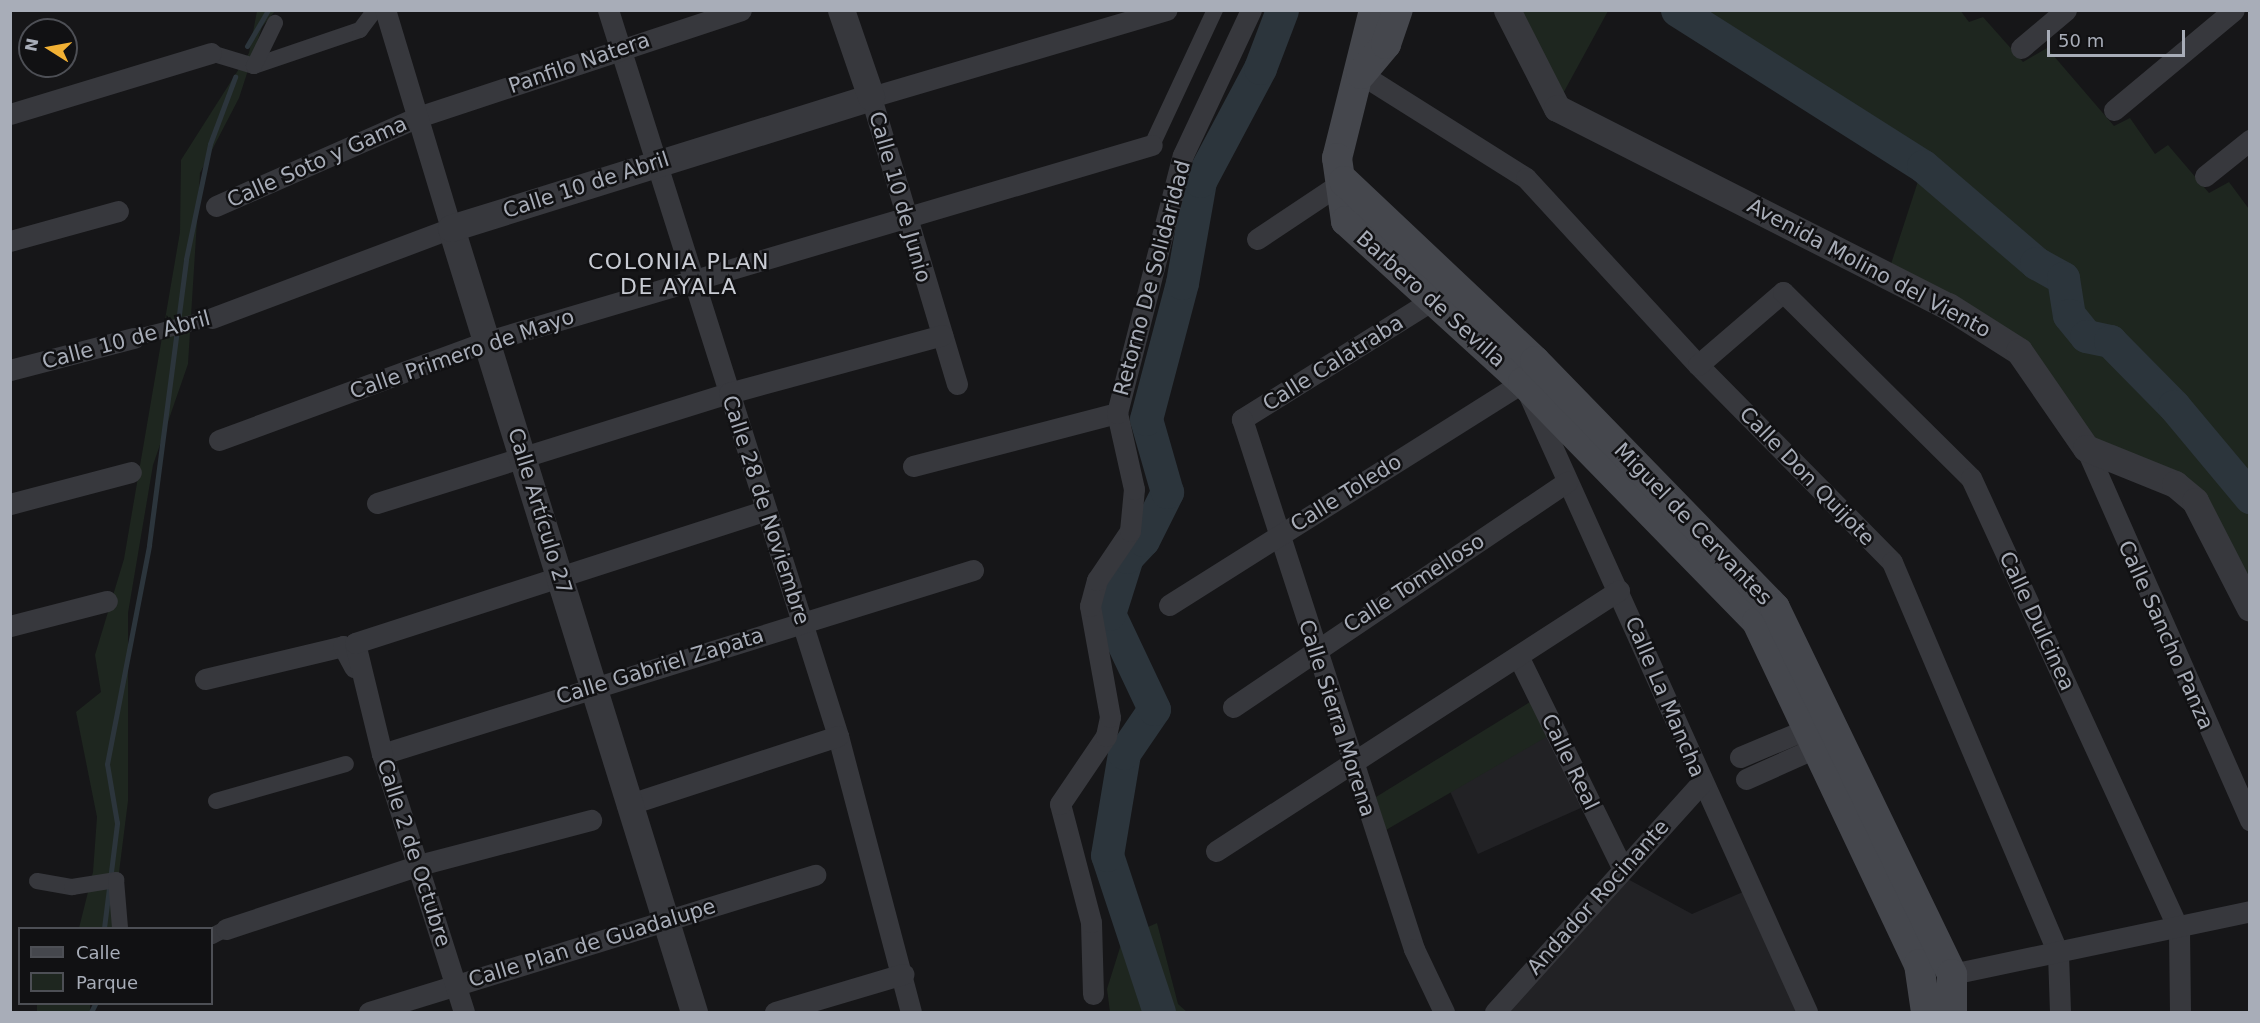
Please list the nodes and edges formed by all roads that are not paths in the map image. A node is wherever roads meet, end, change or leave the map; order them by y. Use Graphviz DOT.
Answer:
graph roads {
  1 [pos="375,10"];
  2 [pos="385,10"];
  3 [pos="608,10"];
  4 [pos="741,10"];
  5 [pos="841,10"];
  6 [pos="1166,10"];
  7 [pos="1215,10"];
  8 [pos="1251,10"];
  9 [pos="1374,10"];
  10 [pos="1398,10"];
  11 [pos="1506,10"];
  12 [pos="2066,10"];
  13 [pos="2234,10"];
  14 [pos="275,22"];
  15 [pos="620,48"];
  16 [pos="2021,48"];
  17 [pos="211,53"];
  18 [pos="254,66"];
  19 [pos="1361,74"];
  20 [pos="871,97"];
  21 [pos="2114,110"];
  22 [pos="10,114"];
  23 [pos="418,117"];
  24 [pos="2250,140"];
  25 [pos="1152,145"];
  26 [pos="660,162"];
  27 [pos="2205,176"];
  28 [pos="1344,181"];
  29 [pos="216,206"];
  30 [pos="118,211"];
  31 [pos="905,218"];
  32 [pos="451,228"];
  33 [pos="1257,239"];
  34 [pos="10,241"];
  35 [pos="694,280"];
  36 [pos="1443,293"];
  37 [pos="212,318"];
  38 [pos="942,335"];
  39 [pos="134,338"];
  40 [pos="488,341"];
  41 [pos="1698,365"];
  42 [pos="10,370"];
  43 [pos="1523,382"];
  44 [pos="957,384"];
  45 [pos="729,393"];
  46 [pos="1116,413"];
  47 [pos="1242,419"];
  48 [pos="219,440"];
  49 [pos="2086,448"];
  50 [pos="523,457"];
  51 [pos="913,466"];
  52 [pos="131,472"];
  53 [pos="1567,482"];
  54 [pos="377,502"];
  55 [pos="10,504"];
  56 [pos="766,510"];
  57 [pos="1278,536"];
  58 [pos="973,570"];
  59 [pos="559,574"];
  60 [pos="1619,590"];
  61 [pos="107,601"];
  62 [pos="1169,605"];
  63 [pos="2250,608"];
  64 [pos="802,622"];
  65 [pos="10,626"];
  66 [pos="349,645"];
  67 [pos="1313,648"];
  68 [pos="1518,656"];
  69 [pos="205,679"];
  70 [pos="593,686"];
  71 [pos="1233,707"];
  72 [pos="838,736"];
  73 [pos="1811,739"];
  74 [pos="382,754"];
  75 [pos="613,755"];
  76 [pos="1740,758"];
  77 [pos="1352,761"];
  78 [pos="346,764"];
  79 [pos="1746,779"];
  80 [pos="1702,782"];
  81 [pos="216,801"];
  82 [pos="627,806"];
  83 [pos="591,820"];
  84 [pos="2250,820"];
  85 [pos="642,851"];
  86 [pos="1216,851"];
  87 [pos="419,865"];
  88 [pos="1622,867"];
  89 [pos="815,875"];
  90 [pos="37,880"];
  91 [pos="2250,911"];
  92 [pos="665,921"];
  93 [pos="120,927"];
  94 [pos="2179,930"];
  95 [pos="219,932"];
  96 [pos="2058,954"];
  97 [pos="903,974"];
  98 [pos="1953,974"];
  99 [pos="456,984"];
  100 [pos="1093,994"];
  101 [pos="369,1012"];
  102 [pos="464,1012"];
  103 [pos="694,1012"];
  104 [pos="775,1012"];
  105 [pos="910,1012"];
  106 [pos="1444,1012"];
  107 [pos="1495,1012"];
  108 [pos="1807,1012"];
  109 [pos="1926,1012"];
  110 [pos="1952,1012"];
  111 [pos="2060,1012"];
  112 [pos="2180,1012"];
  1 -- 18 [label="street"];
  2 -- 23 [label="street, Calle Artículo 27"];
  3 -- 15 [label="street, Calle 28 de Noviembre"];
  4 -- 15 [label="street, Panfilo Natera"];
  5 -- 20 [label="street, Calle 10 de Junio"];
  6 -- 20 [label="street, Calle 10 de Abril"];
  7 -- 25 [label="street, Calle Primero de Mayo"];
  8 -- 46 [label="street, Retorno De Solidaridad"];
  9 -- 19 [label="main road, Barbero de Sevilla"];
  10 -- 19 [label="main road, Barbero de Sevilla"];
  11 -- 49 [label="street, Avenida Molino del Viento"];
  12 -- 16 [label="street"];
  13 -- 21 [label="street"];
  14 -- 18 [label="street"];
  15 -- 23 [label="street, Panfilo Natera"];
  15 -- 26 [label="street, Calle 28 de Noviembre"];
  17 -- 18 [label="street"];
  17 -- 22 [label="street"];
  19 -- 28 [label="main road, Barbero de Sevilla"];
  19 -- 41 [label="street, Calle Don Quijote"];
  20 -- 26 [label="street, Calle 10 de Abril"];
  20 -- 31 [label="street, Calle 10 de Junio"];
  23 -- 29 [label="street, Calle Soto y Gama"];
  23 -- 32 [label="street, Calle Artículo 27"];
  24 -- 27 [label="street"];
  25 -- 31 [label="street, Calle Primero de Mayo"];
  26 -- 32 [label="street, Calle 10 de Abril"];
  26 -- 35 [label="street, Calle 28 de Noviembre"];
  28 -- 33 [label="street"];
  28 -- 36 [label="main road, Barbero de Sevilla"];
  30 -- 34 [label="street"];
  31 -- 35 [label="street, Calle Primero de Mayo"];
  31 -- 38 [label="street, Calle 10 de Junio"];
  32 -- 37 [label="street, Calle 10 de Abril"];
  32 -- 40 [label="street, Calle Artículo 27"];
  35 -- 40 [label="street, Calle Primero de Mayo"];
  35 -- 45 [label="street, Calle 28 de Noviembre"];
  36 -- 43 [label="main road, Barbero de Sevilla"];
  36 -- 47 [label="street, Calle Calatraba"];
  36 -- 98 [label="main road, Miguel de Cervantes"];
  37 -- 39 [label="street, Calle 10 de Abril"];
  38 -- 44 [label="street, Calle 10 de Junio"];
  38 -- 45 [label="street"];
  39 -- 42 [label="street, Calle 10 de Abril"];
  40 -- 48 [label="street, Calle Primero de Mayo"];
  40 -- 50 [label="street, Calle Artículo 27"];
  41 -- 94 [label="street, Calle Dulcinea"];
  41 -- 96 [label="street, Calle Don Quijote"];
  43 -- 53 [label="street, Calle La Mancha"];
  43 -- 57 [label="street, Calle Toledo"];
  43 -- 73 [label="main road, Barbero de Sevilla"];
  45 -- 50 [label="street"];
  45 -- 56 [label="street, Calle 28 de Noviembre"];
  46 -- 51 [label="street"];
  46 -- 100 [label="street, Retorno De Solidaridad"];
  47 -- 57 [label="street, Calle Sierra Morena"];
  49 -- 63 [label="street"];
  49 -- 84 [label="street, Calle Sancho Panza"];
  50 -- 54 [label="street"];
  50 -- 59 [label="street, Calle Artículo 27"];
  52 -- 55 [label="street"];
  53 -- 60 [label="street, Calle La Mancha"];
  53 -- 67 [label="street, Calle Tomelloso"];
  56 -- 59 [label="street"];
  56 -- 64 [label="street, Calle 28 de Noviembre"];
  57 -- 62 [label="street, Calle Toledo"];
  57 -- 67 [label="street, Calle Sierra Morena"];
  58 -- 64 [label="street, Calle Gabriel Zapata"];
  59 -- 66 [label="street"];
  59 -- 70 [label="street, Calle Artículo 27"];
  60 -- 68 [label="street"];
  60 -- 80 [label="street, Calle La Mancha"];
  61 -- 65 [label="street"];
  64 -- 70 [label="street, Calle Gabriel Zapata"];
  64 -- 72 [label="street, Calle 28 de Noviembre"];
  66 -- 69 [label="street"];
  66 -- 74 [label="street, Calle 2 de Octubre"];
  67 -- 71 [label="street, Calle Tomelloso"];
  67 -- 77 [label="street, Calle Sierra Morena"];
  68 -- 77 [label="street"];
  68 -- 88 [label="street, Calle Real"];
  70 -- 74 [label="street, Calle Gabriel Zapata"];
  70 -- 75 [label="street, Calle Artículo 27"];
  72 -- 82 [label="street"];
  72 -- 97 [label="street, Calle 28 de Noviembre"];
  73 -- 76 [label="street"];
  73 -- 79 [label="street"];
  73 -- 109 [label="main road, Barbero de Sevilla"];
  74 -- 87 [label="street, Calle 2 de Octubre"];
  75 -- 82 [label="street, Calle Artículo 27"];
  75 -- 85 [label="street"];
  77 -- 86 [label="street"];
  77 -- 106 [label="street, Calle Sierra Morena"];
  78 -- 81 [label="street"];
  80 -- 88 [label="street, Andador Rocinante"];
  80 -- 108 [label="street, Calle La Mancha"];
  82 -- 85 [label="street, Calle Artículo 27"];
  83 -- 87 [label="street"];
  85 -- 92 [label="street, Calle Artículo 27"];
  87 -- 95 [label="street"];
  87 -- 99 [label="street, Calle 2 de Octubre"];
  88 -- 107 [label="street, Andador Rocinante"];
  89 -- 92 [label="street, Calle Plan de Guadalupe"];
  90 -- 93 [label="street"];
  91 -- 94 [label="street"];
  92 -- 99 [label="street, Calle Plan de Guadalupe"];
  92 -- 103 [label="street, Calle Artículo 27"];
  94 -- 96 [label="street"];
  94 -- 112 [label="street, Calle Dulcinea"];
  96 -- 98 [label="street"];
  96 -- 111 [label="street, Calle Don Quijote"];
  97 -- 104 [label="street"];
  97 -- 105 [label="street, Calle 28 de Noviembre"];
  98 -- 110 [label="main road, Miguel de Cervantes"];
  99 -- 101 [label="street, Calle Plan de Guadalupe"];
  99 -- 102 [label="street, Calle 2 de Octubre"];
}
